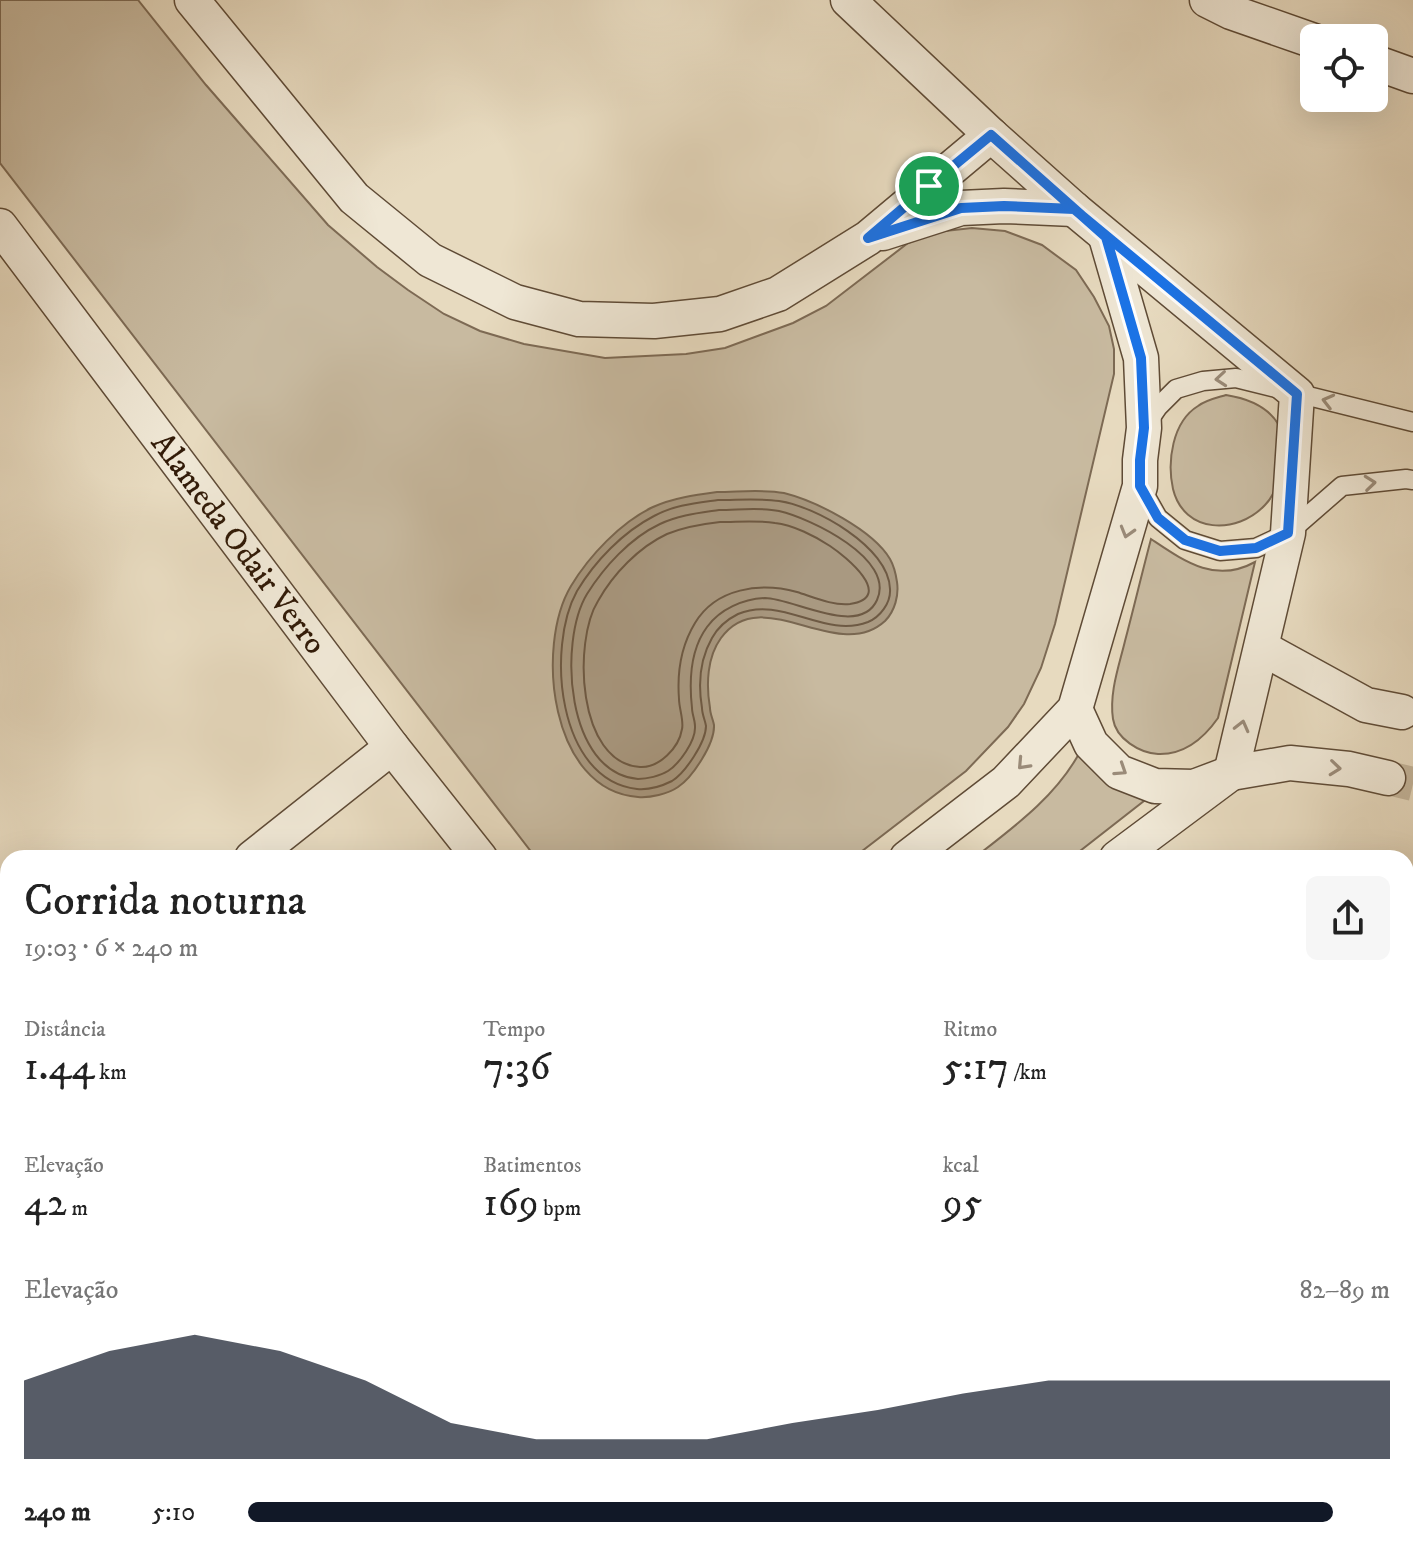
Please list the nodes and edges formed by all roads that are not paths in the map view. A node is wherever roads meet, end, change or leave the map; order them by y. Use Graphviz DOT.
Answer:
graph roads {
  1 [pos="192,0"];
  2 [pos="848,0"];
  3 [pos="1207,0"];
  4 [pos="1300,36"];
  5 [pos="1388,67"];
  6 [pos="1413,76"];
  7 [pos="991,135"];
  8 [pos="1074,209"];
  9 [pos="0,226"];
  10 [pos="1106,237"];
  11 [pos="868,238"];
  12 [pos="1297,394"];
  13 [pos="1413,422"];
  14 [pos="1144,428"];
  15 [pos="1413,480"];
  16 [pos="1140,486"];
  17 [pos="1288,533"];
  18 [pos="1262,648"];
  19 [pos="1075,709"];
  20 [pos="1402,712"];
  21 [pos="392,747"];
  22 [pos="1231,773"];
  23 [pos="1388,778"];
  24 [pos="262,850"];
  25 [pos="474,850"];
  26 [pos="917,850"];
  27 [pos="1128,850"];
  1 -- 11 [label="street"];
  2 -- 7 [label="street"];
  3 -- 4 [label="street"];
  5 -- 6 [label="street"];
  7 -- 8 [label="street"];
  7 -- 11 [label="street"];
  8 -- 10 [label="street"];
  8 -- 11 [label="street"];
  9 -- 21 [label="street, Alameda Odair Verro"];
  10 -- 12 [label="street"];
  10 -- 14 [label="street"];
  13 -- 12 [label="lane, one-way"];
  12 -- 14 [label="lane, one-way"];
  12 -- 17 [label="street"];
  14 -- 16 [label="street"];
  17 -- 15 [label="lane, one-way"];
  16 -- 17 [label="lane"];
  16 -- 19 [label="street, one-way"];
  17 -- 18 [label="street"];
  18 -- 20 [label="street"];
  22 -- 18 [label="street, one-way"];
  19 -- 22 [label="street, one-way"];
  19 -- 26 [label="street, one-way"];
  21 -- 24 [label="street"];
  21 -- 25 [label="street, Alameda Odair Verro"];
  22 -- 23 [label="street, one-way"];
  22 -- 27 [label="street"];
}
